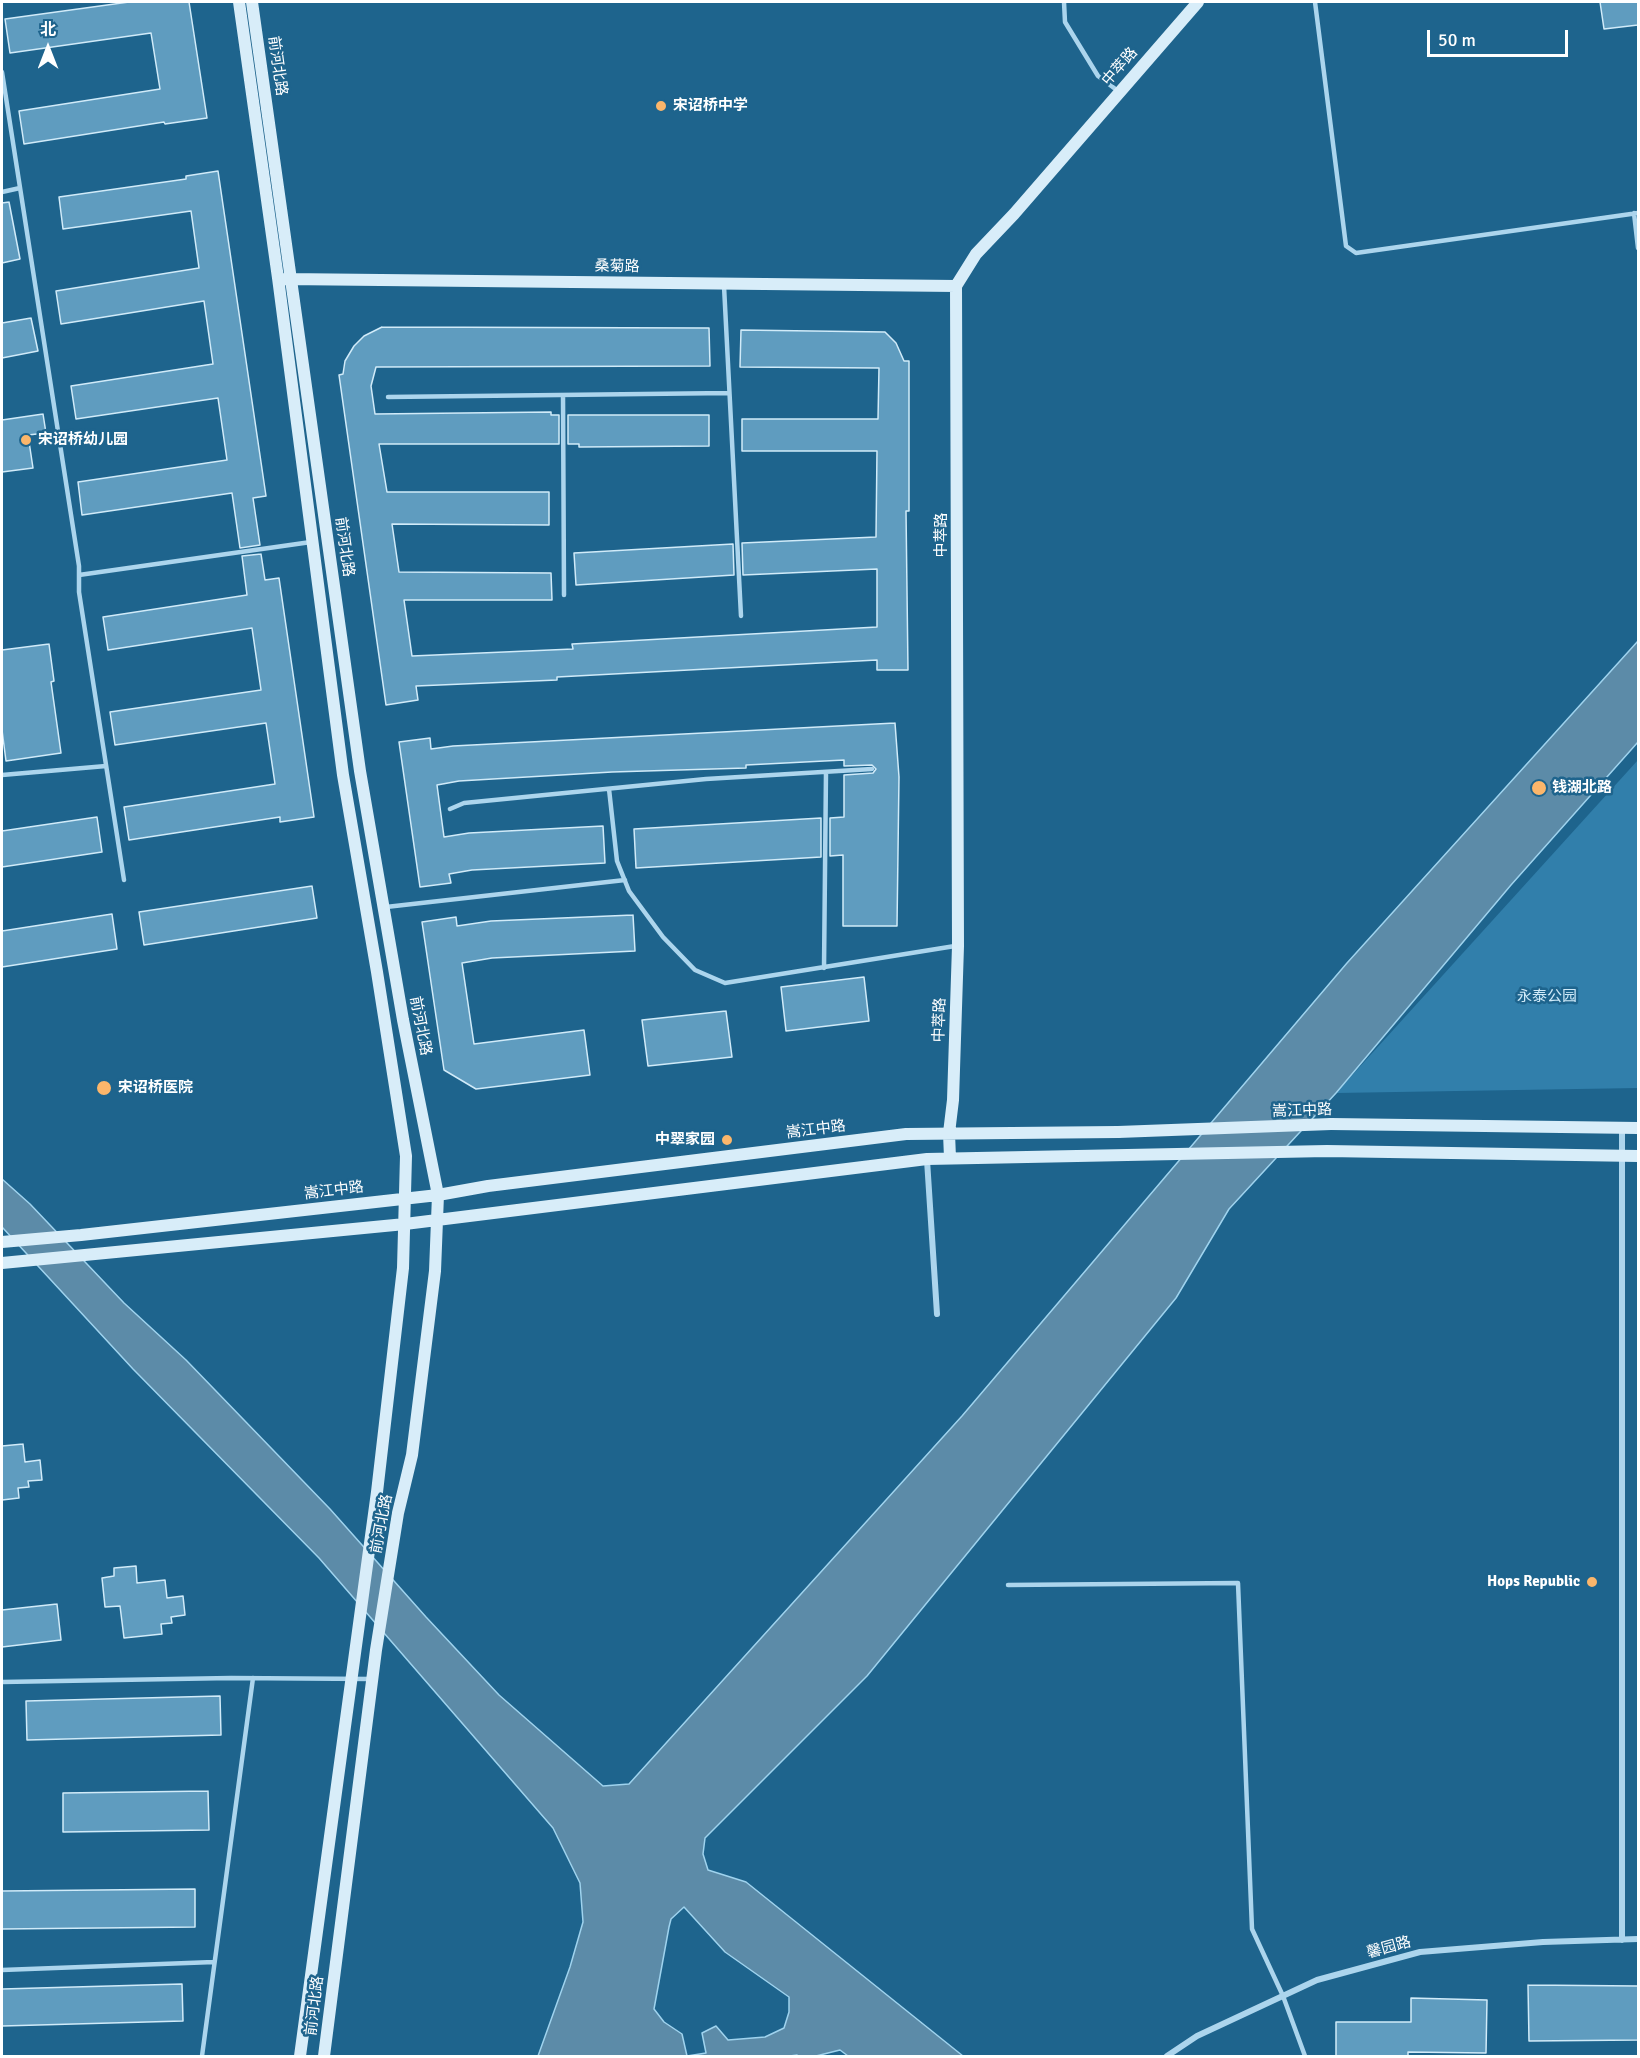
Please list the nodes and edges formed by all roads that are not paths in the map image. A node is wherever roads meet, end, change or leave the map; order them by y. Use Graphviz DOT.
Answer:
graph roads {
  1 [pos="239,2"];
  2 [pos="252,2"];
  3 [pos="1064,2"];
  4 [pos="1198,2"];
  5 [pos="1315,2"];
  6 [pos="2,72"];
  7 [pos="1119,92"];
  8 [pos="20,188"];
  9 [pos="2,192"];
  10 [pos="1636,213"];
  11 [pos="1638,248"];
  12 [pos="278,278"];
  13 [pos="292,279"];
  14 [pos="724,284"];
  15 [pos="956,286"];
  16 [pos="729,393"];
  17 [pos="563,395"];
  18 [pos="388,397"];
  19 [pos="312,542"];
  20 [pos="79,575"];
  21 [pos="564,596"];
  22 [pos="741,616"];
  23 [pos="106,766"];
  24 [pos="872,769"];
  25 [pos="826,772"];
  26 [pos="2,776"];
  27 [pos="609,789"];
  28 [pos="450,809"];
  29 [pos="124,880"];
  30 [pos="625,880"];
  31 [pos="384,908"];
  32 [pos="958,946"];
  33 [pos="824,968"];
  34 [pos="1622,1128"];
  35 [pos="1638,1128"];
  36 [pos="949,1133"];
  37 [pos="1622,1156"];
  38 [pos="1638,1156"];
  39 [pos="950,1158"];
  40 [pos="927,1159"];
  41 [pos="438,1195"];
  42 [pos="406,1197"];
  43 [pos="437,1220"];
  44 [pos="405,1224"];
  45 [pos="2,1242"];
  46 [pos="2,1263"];
  47 [pos="937,1314"];
  48 [pos="1008,1585"];
  49 [pos="253,1678"];
  50 [pos="351,1679"];
  51 [pos="372,1679"];
  52 [pos="2,1682"];
  53 [pos="1638,1939"];
  54 [pos="1622,1940"];
  55 [pos="214,1962"];
  56 [pos="2,1970"];
  57 [pos="1283,1996"];
  58 [pos="202,2056"];
  59 [pos="300,2056"];
  60 [pos="324,2056"];
  61 [pos="1167,2056"];
  62 [pos="1305,2056"];
  1 -- 12 [label="main road, 前河北路"];
  2 -- 13 [label="main road, 前河北路"];
  3 -- 7 [label="lane"];
  4 -- 7 [label="main road, 中萃路"];
  5 -- 10 [label="lane"];
  6 -- 8 [label="lane"];
  7 -- 15 [label="main road, 中萃路"];
  8 -- 9 [label="lane"];
  8 -- 20 [label="lane"];
  10 -- 11 [label="lane"];
  12 -- 13 [label="main road, 桑菊路"];
  12 -- 19 [label="main road, 前河北路"];
  13 -- 14 [label="main road, 桑菊路"];
  13 -- 31 [label="main road, 前河北路"];
  14 -- 15 [label="main road, 桑菊路"];
  14 -- 16 [label="lane"];
  15 -- 32 [label="main road, 中萃路"];
  16 -- 17 [label="lane"];
  16 -- 22 [label="lane"];
  17 -- 18 [label="lane"];
  17 -- 21 [label="lane"];
  19 -- 20 [label="lane"];
  19 -- 42 [label="main road, 前河北路"];
  20 -- 23 [label="lane"];
  23 -- 26 [label="lane"];
  23 -- 29 [label="lane"];
  24 -- 25 [label="lane"];
  25 -- 27 [label="lane"];
  25 -- 33 [label="lane"];
  27 -- 28 [label="lane"];
  27 -- 30 [label="lane"];
  30 -- 31 [label="lane"];
  30 -- 33 [label="lane"];
  31 -- 41 [label="main road, 前河北路"];
  32 -- 33 [label="lane"];
  32 -- 36 [label="main road, 中萃路"];
  34 -- 35 [label="main road, 嵩江中路"];
  34 -- 36 [label="main road, 嵩江中路, bridge"];
  34 -- 37 [label="street"];
  36 -- 39 [label="main road, 中萃路"];
  36 -- 41 [label="main road, 嵩江中路"];
  37 -- 38 [label="main road"];
  37 -- 39 [label="main road"];
  37 -- 54 [label="street"];
  39 -- 40 [label="main road"];
  40 -- 43 [label="main road"];
  40 -- 47 [label="street"];
  41 -- 42 [label="main road, 嵩江中路"];
  41 -- 43 [label="main road, 前河北路"];
  42 -- 44 [label="main road, 前河北路"];
  42 -- 45 [label="main road, 嵩江中路"];
  43 -- 44 [label="main road"];
  43 -- 51 [label="main road, 前河北路"];
  44 -- 46 [label="main road"];
  44 -- 50 [label="main road, 前河北路"];
  48 -- 57 [label="lane"];
  49 -- 50 [label="lane"];
  49 -- 52 [label="lane"];
  49 -- 55 [label="lane"];
  50 -- 51 [label="lane"];
  50 -- 59 [label="main road, 前河北路"];
  51 -- 60 [label="main road, 前河北路"];
  53 -- 54 [label="street, 馨园路"];
  54 -- 57 [label="street, 馨园路"];
  55 -- 56 [label="lane"];
  55 -- 58 [label="lane"];
  57 -- 61 [label="street, 馨园路"];
  57 -- 62 [label="lane"];
}
